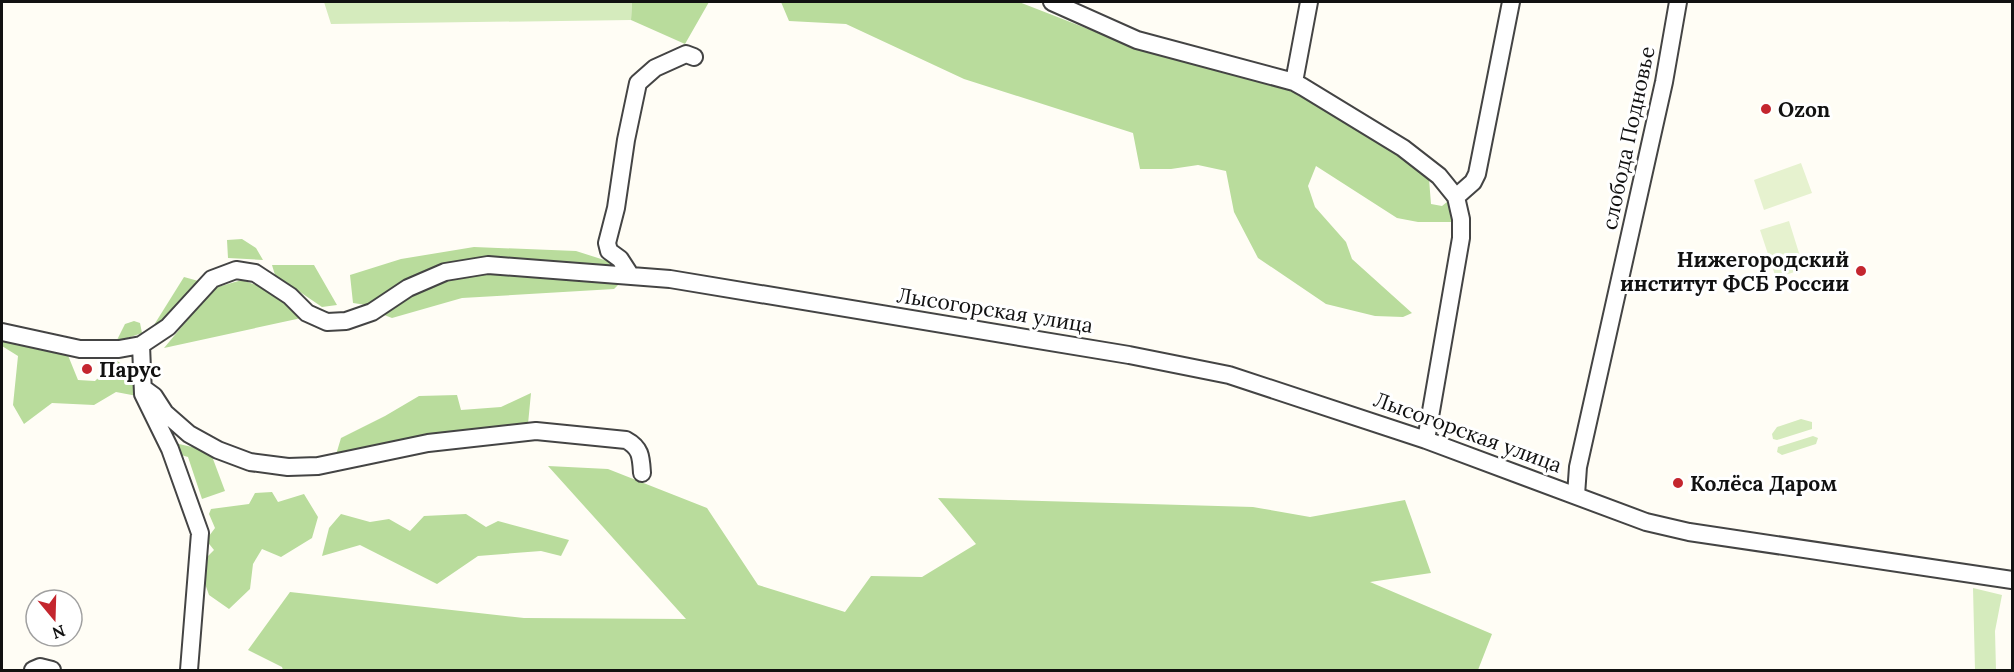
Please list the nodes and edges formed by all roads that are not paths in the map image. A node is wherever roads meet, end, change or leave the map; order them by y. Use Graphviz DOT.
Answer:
graph roads {
  1 [pos="1052,2"];
  2 [pos="1309,2"];
  3 [pos="1512,2"];
  4 [pos="1678,2"];
  5 [pos="694,57"];
  6 [pos="1294,82"];
  7 [pos="1456,197"];
  8 [pos="631,276"];
  9 [pos="2,332"];
  10 [pos="141,345"];
  11 [pos="145,395"];
  12 [pos="1426,440"];
  13 [pos="642,472"];
  14 [pos="1576,495"];
  15 [pos="2013,580"];
  16 [pos="33,670"];
  17 [pos="52,670"];
  18 [pos="189,670"];
  1 -- 6 [label="street"];
  2 -- 6 [label="street"];
  3 -- 7 [label="street"];
  4 -- 14 [label="street, слобода Подновье"];
  5 -- 8 [label="street"];
  6 -- 7 [label="street"];
  7 -- 12 [label="street"];
  8 -- 10 [label="street, Лысогорская улица"];
  8 -- 12 [label="street, Лысогорская улица"];
  9 -- 10 [label="street, Лысогорская улица"];
  10 -- 11 [label="street"];
  11 -- 13 [label="street"];
  11 -- 18 [label="street"];
  12 -- 14 [label="street, Лысогорская улица"];
  14 -- 15 [label="street, Лысогорская улица"];
  16 -- 17 [label="street"];
}
